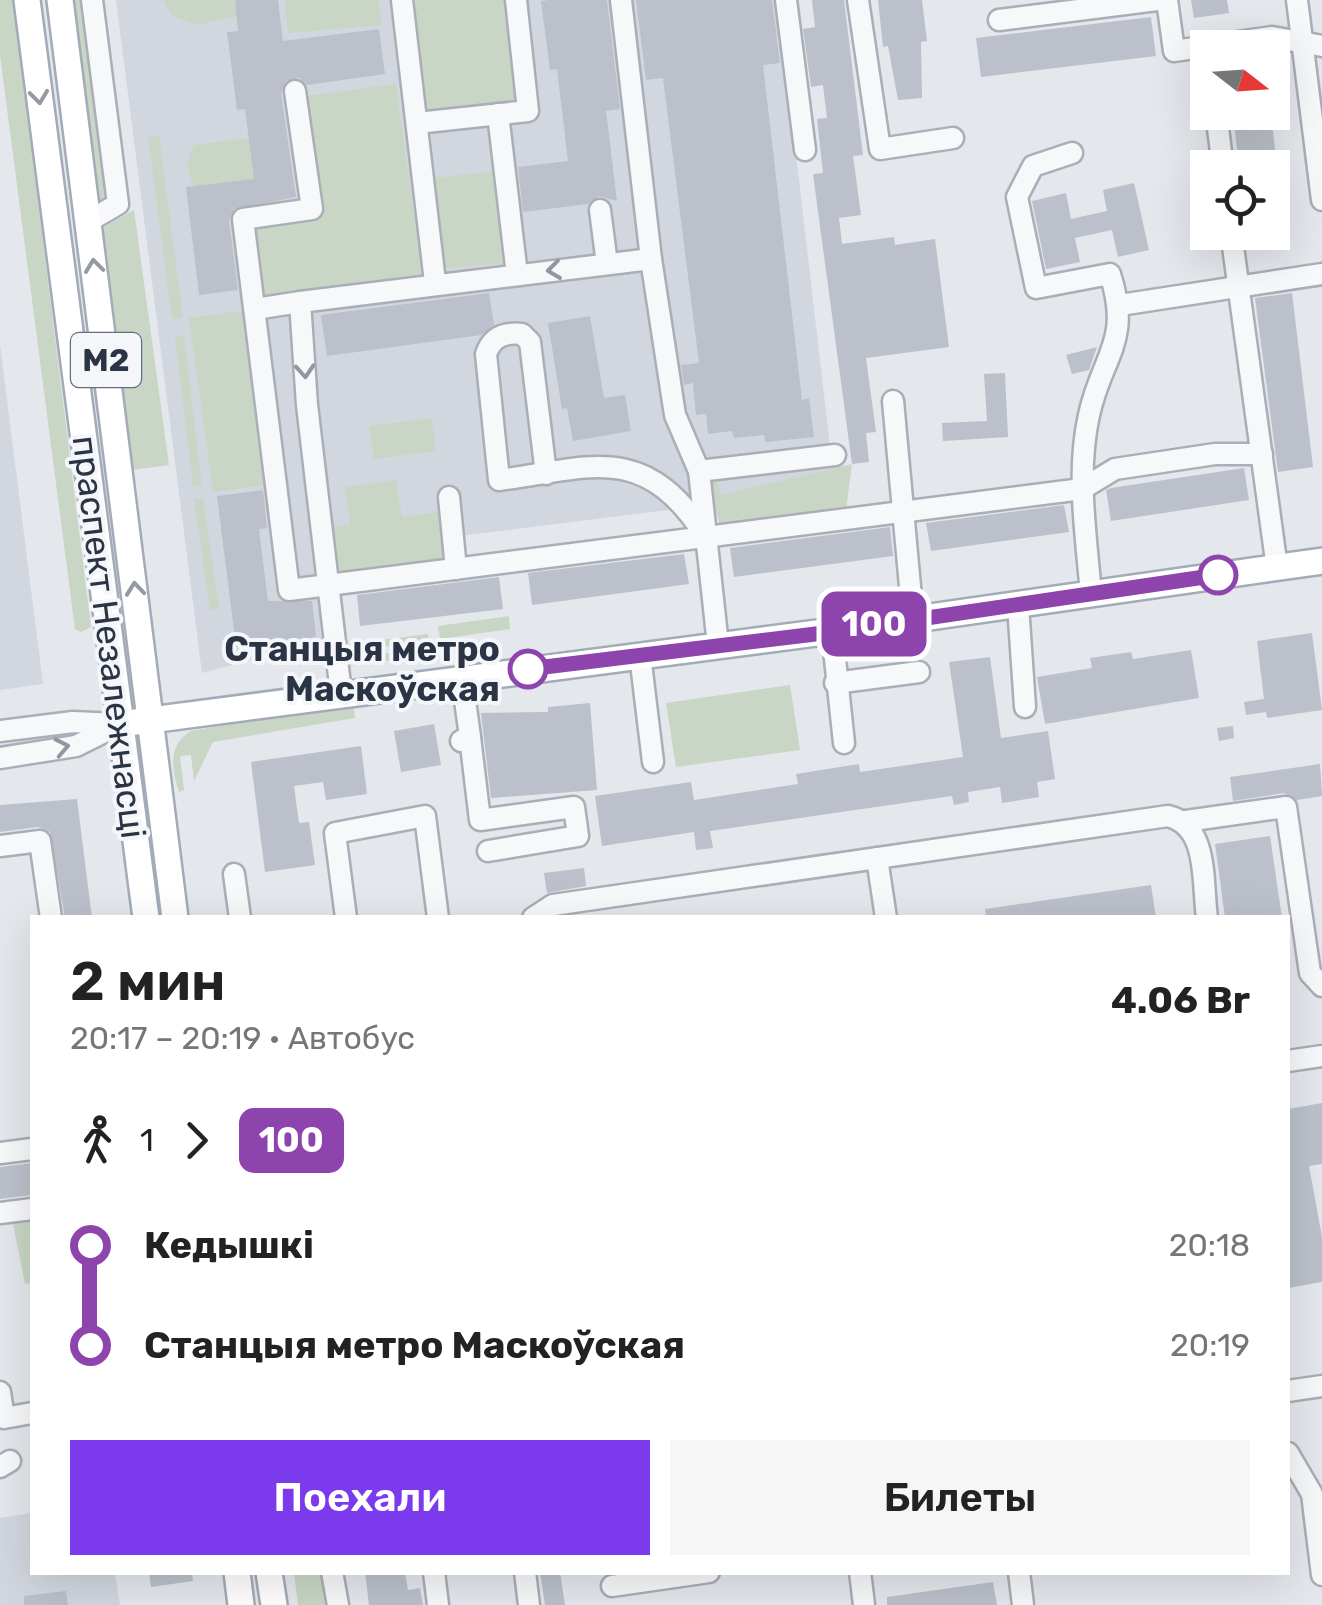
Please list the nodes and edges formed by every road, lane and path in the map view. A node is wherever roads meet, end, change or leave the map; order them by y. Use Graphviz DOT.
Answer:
graph roads {
  1 [pos="27,0"];
  2 [pos="60,0"];
  3 [pos="92,0"];
  4 [pos="402,0"];
  5 [pos="516,0"];
  6 [pos="620,0"];
  7 [pos="786,0"];
  8 [pos="858,0"];
  9 [pos="1157,0"];
  10 [pos="1167,0"];
  11 [pos="1297,0"];
  12 [pos="999,20"];
  13 [pos="1312,44"];
  14 [pos="1190,50"];
  15 [pos="295,91"];
  16 [pos="498,114"];
  17 [pos="416,123"];
  18 [pos="954,138"];
  19 [pos="805,150"];
  20 [pos="1072,153"];
  21 [pos="1322,200"];
  22 [pos="600,210"];
  23 [pos="88,221"];
  24 [pos="1233,250"];
  25 [pos="650,259"];
  26 [pos="608,264"];
  27 [pos="517,274"];
  28 [pos="1322,274"];
  29 [pos="435,282"];
  30 [pos="1238,287"];
  31 [pos="300,302"];
  32 [pos="1120,305"];
  33 [pos="255,309"];
  34 [pos="893,401"];
  35 [pos="1262,454"];
  36 [pos="834,455"];
  37 [pos="699,471"];
  38 [pos="546,474"];
  39 [pos="1082,489"];
  40 [pos="449,497"];
  41 [pos="904,512"];
  42 [pos="706,537"];
  43 [pos="1322,562"];
  44 [pos="1277,568"];
  45 [pos="456,569"];
  46 [pos="329,585"];
  47 [pos="1091,594"];
  48 [pos="1018,605"];
  49 [pos="913,619"];
  50 [pos="832,632"];
  51 [pos="718,645"];
  52 [pos="640,655"];
  53 [pos="919,672"];
  54 [pos="462,678"];
  55 [pos="835,683"];
  56 [pos="341,693"];
  57 [pos="1025,707"];
  58 [pos="150,720"];
  59 [pos="120,724"];
  60 [pos="0,731"];
  61 [pos="470,737"];
  62 [pos="844,742"];
  63 [pos="0,758"];
  64 [pos="654,762"];
  65 [pos="463,780"];
  66 [pos="1186,820"];
  67 [pos="0,846"];
  68 [pos="488,851"];
  69 [pos="877,858"];
  70 [pos="234,874"];
  71 [pos="50,915"];
  72 [pos="146,915"];
  73 [pos="175,915"];
  74 [pos="240,915"];
  75 [pos="346,915"];
  76 [pos="438,915"];
  77 [pos="538,915"];
  78 [pos="886,915"];
  79 [pos="1207,915"];
  80 [pos="1322,986"];
  81 [pos="1322,1056"];
  82 [pos="1290,1061"];
  83 [pos="30,1149"];
  84 [pos="0,1153"];
  85 [pos="30,1209"];
  86 [pos="0,1213"];
  87 [pos="1322,1386"];
  88 [pos="1290,1391"];
  89 [pos="0,1392"];
  90 [pos="30,1413"];
  91 [pos="1290,1456"];
  92 [pos="1317,1494"];
  93 [pos="237,1575"];
  94 [pos="269,1575"];
  95 [pos="333,1575"];
  96 [pos="434,1575"];
  97 [pos="525,1575"];
  98 [pos="691,1575"];
  99 [pos="860,1575"];
  100 [pos="1019,1575"];
  101 [pos="1322,1575"];
  102 [pos="612,1588"];
  103 [pos="241,1605"];
  104 [pos="274,1605"];
  105 [pos="338,1605"];
  106 [pos="438,1605"];
  107 [pos="529,1605"];
  108 [pos="864,1605"];
  109 [pos="1024,1605"];
  1 -- 59 [label="main road, праспект Незалежнасці / М2, one-way"];
  2 -- 23 [label="main road, праспект Незалежнасці / М2"];
  3 -- 23 [label="street"];
  4 -- 17 [label="street"];
  5 -- 16 [label="street"];
  6 -- 25 [label="street"];
  7 -- 19 [label="street"];
  8 -- 18 [label="street"];
  9 -- 12 [label="street"];
  10 -- 14 [label="street"];
  11 -- 13 [label="street"];
  13 -- 21 [label="street"];
  15 -- 33 [label="street"];
  16 -- 17 [label="street"];
  16 -- 27 [label="street"];
  17 -- 29 [label="street"];
  20 -- 32 [label="street"];
  22 -- 26 [label="street"];
  58 -- 23 [label="main road, праспект Незалежнасці / М2, one-way"];
  24 -- 30 [label="street"];
  25 -- 26 [label="street"];
  25 -- 37 [label="street"];
  26 -- 27 [label="street, one-way"];
  27 -- 29 [label="street"];
  28 -- 30 [label="street"];
  29 -- 31 [label="street"];
  30 -- 32 [label="street"];
  30 -- 35 [label="street"];
  31 -- 33 [label="street"];
  31 -- 46 [label="street, one-way"];
  32 -- 39 [label="street"];
  33 -- 46 [label="street"];
  34 -- 41 [label="street"];
  35 -- 39 [label="street"];
  35 -- 44 [label="street"];
  36 -- 37 [label="street"];
  37 -- 42 [label="street"];
  38 -- 38 [label="street"];
  38 -- 42 [label="street"];
  39 -- 41 [label="street"];
  39 -- 47 [label="street"];
  40 -- 45 [label="street"];
  41 -- 42 [label="street"];
  41 -- 49 [label="street"];
  42 -- 45 [label="street"];
  42 -- 51 [label="street"];
  43 -- 44 [label="main road"];
  44 -- 47 [label="main road"];
  45 -- 46 [label="street"];
  46 -- 56 [label="street"];
  47 -- 48 [label="main road"];
  48 -- 49 [label="main road"];
  48 -- 57 [label="street"];
  49 -- 50 [label="main road"];
  50 -- 51 [label="main road"];
  50 -- 55 [label="street"];
  51 -- 52 [label="main road"];
  52 -- 54 [label="main road"];
  52 -- 64 [label="street"];
  53 -- 55 [label="street"];
  54 -- 56 [label="main road"];
  54 -- 61 [label="street"];
  55 -- 62 [label="street"];
  56 -- 58 [label="main road"];
  58 -- 59 [label="main road"];
  58 -- 73 [label="main road, праспект Незалежнасці / М2"];
  59 -- 60 [label="street"];
  63 -- 59 [label="street, one-way"];
  59 -- 72 [label="main road, праспект Незалежнасці / М2"];
  61 -- 65 [label="street"];
  61 -- 68 [label="street"];
  66 -- 69 [label="street"];
  66 -- 79 [label="street"];
  66 -- 80 [label="street"];
  67 -- 71 [label="street"];
  69 -- 77 [label="street"];
  69 -- 78 [label="street"];
  70 -- 74 [label="street"];
  75 -- 76 [label="street"];
  81 -- 82 [label="street"];
  83 -- 84 [label="street"];
  85 -- 86 [label="street"];
  87 -- 88 [label="street"];
  89 -- 90 [label="street"];
  91 -- 92 [label="street"];
  92 -- 101 [label="street"];
  93 -- 103 [label="main road"];
  94 -- 104 [label="main road"];
  95 -- 105 [label="street"];
  96 -- 106 [label="street"];
  97 -- 107 [label="street"];
  98 -- 102 [label="street"];
  99 -- 108 [label="street"];
  100 -- 109 [label="street"];
}
